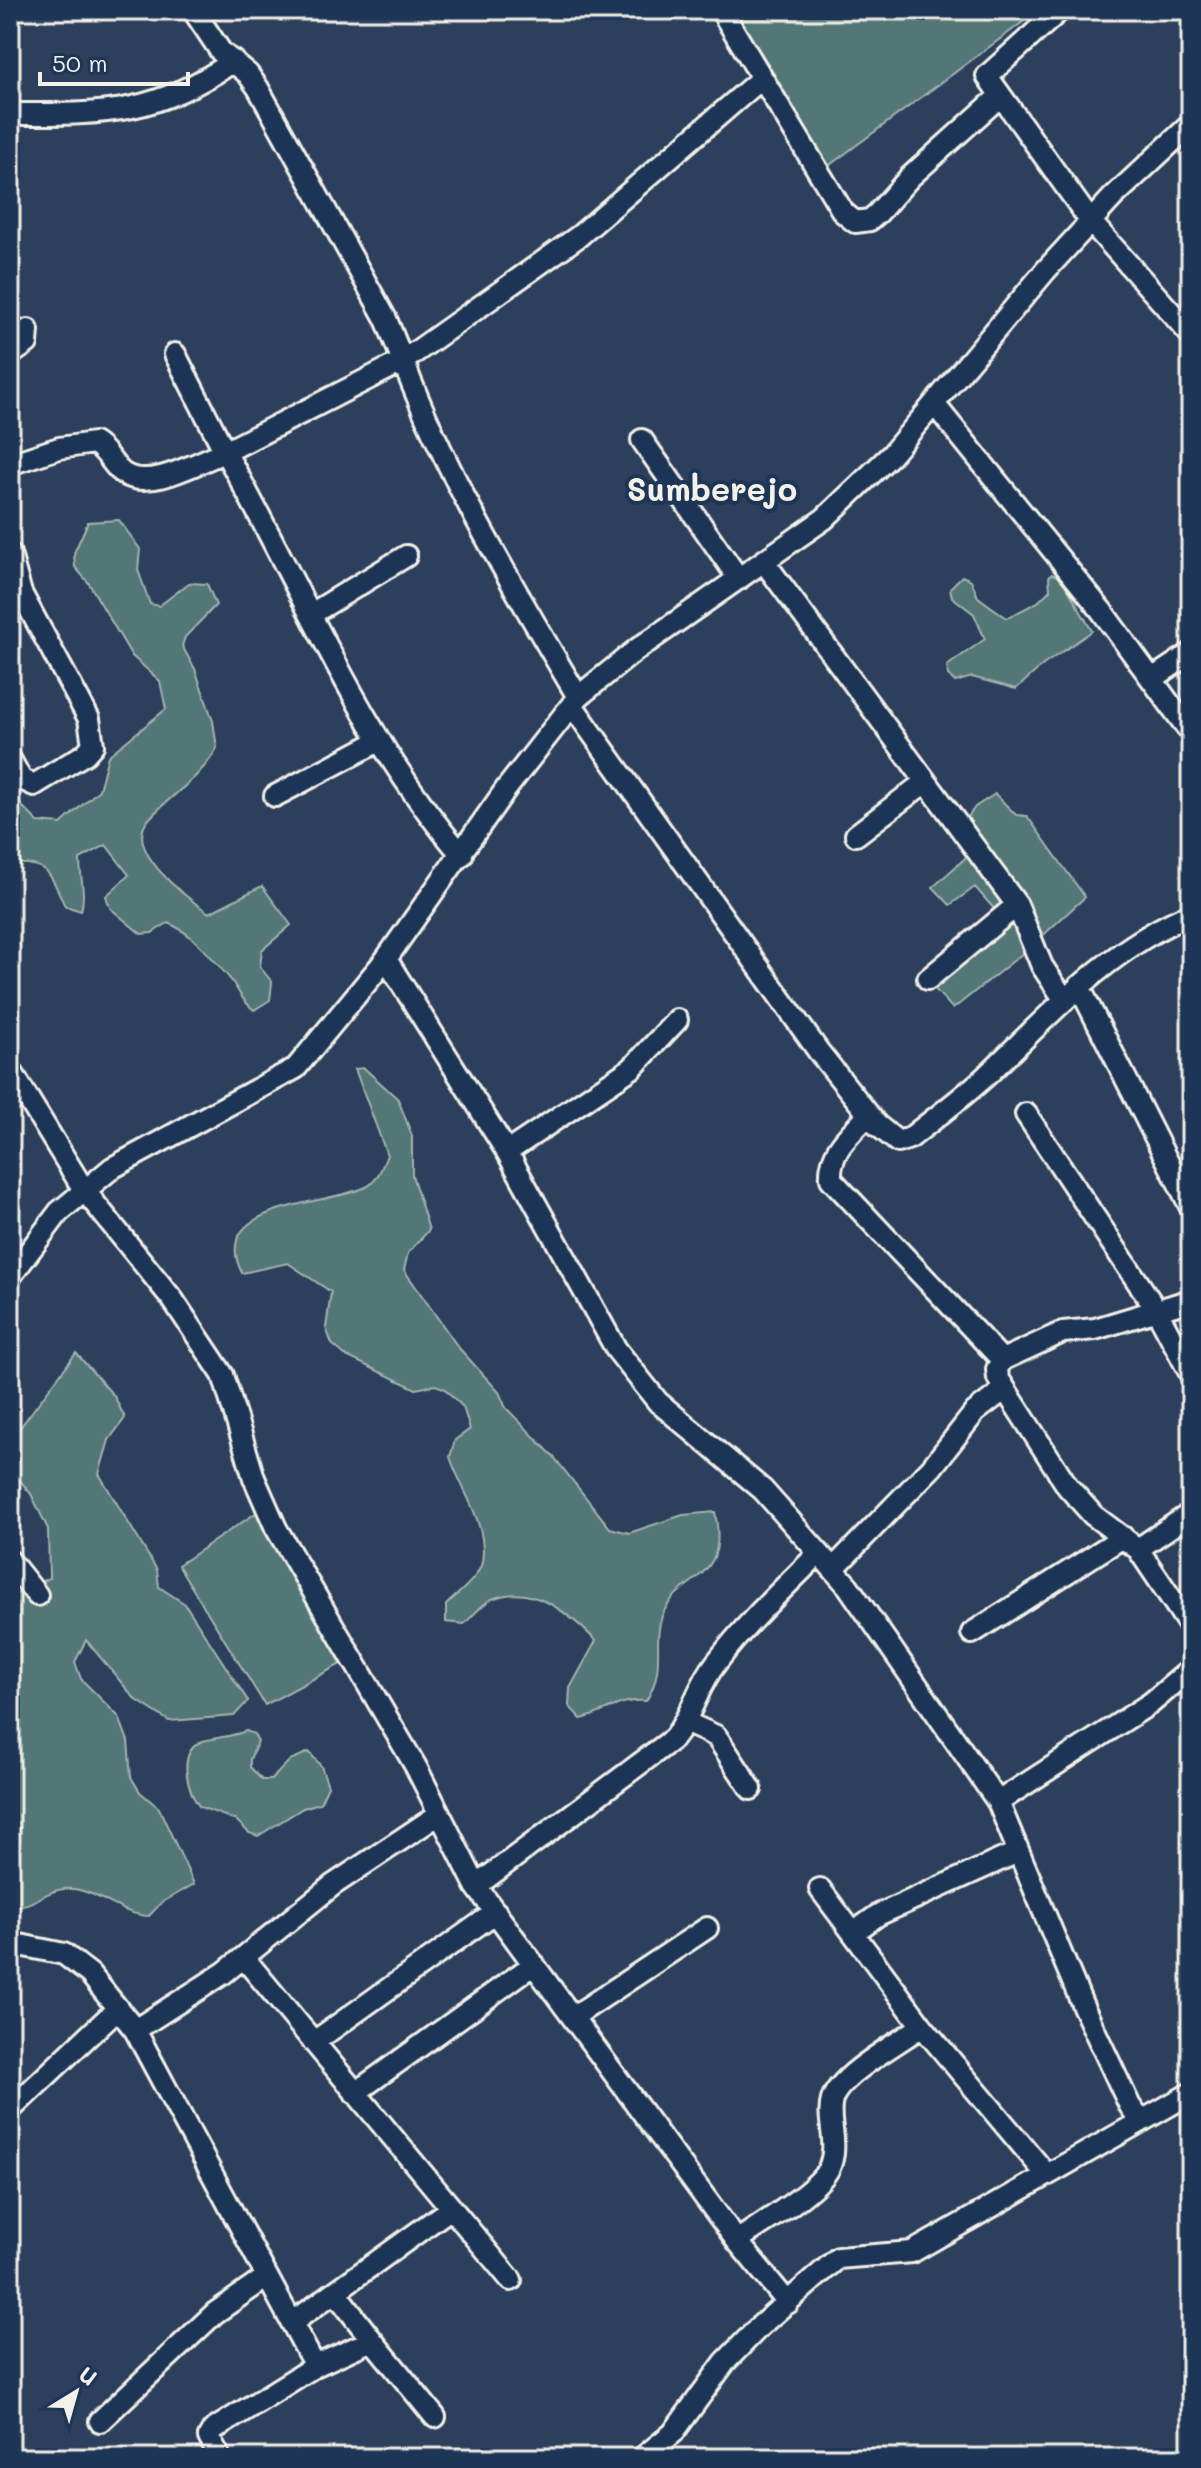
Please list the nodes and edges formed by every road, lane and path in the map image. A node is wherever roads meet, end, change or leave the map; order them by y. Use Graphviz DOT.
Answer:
graph roads {
  1 [pos="193,10"];
  2 [pos="721,10"];
  3 [pos="1060,10"];
  4 [pos="234,61"];
  5 [pos="762,78"];
  6 [pos="1000,96"];
  7 [pos="10,114"];
  8 [pos="1191,124"];
  9 [pos="1091,222"];
  10 [pos="28,330"];
  11 [pos="1190,332"];
  12 [pos="175,354"];
  13 [pos="10,355"];
  14 [pos="403,361"];
  15 [pos="935,405"];
  16 [pos="642,440"];
  17 [pos="225,452"];
  18 [pos="10,464"];
  19 [pos="10,554"];
  20 [pos="406,556"];
  21 [pos="765,563"];
  22 [pos="739,579"];
  23 [pos="313,613"];
  24 [pos="1191,653"];
  25 [pos="1152,679"];
  26 [pos="575,701"];
  27 [pos="1191,733"];
  28 [pos="379,741"];
  29 [pos="10,759"];
  30 [pos="925,782"];
  31 [pos="275,796"];
  32 [pos="856,835"];
  33 [pos="462,855"];
  34 [pos="1017,905"];
  35 [pos="1191,914"];
  36 [pos="386,959"];
  37 [pos="928,979"];
  38 [pos="1072,993"];
  39 [pos="677,1020"];
  40 [pos="10,1069"];
  41 [pos="1026,1114"];
  42 [pos="868,1115"];
  43 [pos="507,1152"];
  44 [pos="84,1190"];
  45 [pos="1191,1208"];
  46 [pos="10,1277"];
  47 [pos="1191,1300"];
  48 [pos="1157,1311"];
  49 [pos="1002,1360"];
  50 [pos="1191,1375"];
  51 [pos="1005,1389"];
  52 [pos="1191,1513"];
  53 [pos="1130,1543"];
  54 [pos="819,1553"];
  55 [pos="10,1561"];
  56 [pos="833,1569"];
  57 [pos="37,1595"];
  58 [pos="1191,1628"];
  59 [pos="972,1633"];
  60 [pos="1191,1669"];
  61 [pos="687,1723"];
  62 [pos="751,1789"];
  63 [pos="998,1802"];
  64 [pos="438,1815"];
  65 [pos="1018,1852"];
  66 [pos="476,1886"];
  67 [pos="820,1889"];
  68 [pos="496,1912"];
  69 [pos="707,1928"];
  70 [pos="853,1933"];
  71 [pos="10,1943"];
  72 [pos="244,1958"];
  73 [pos="534,1964"];
  74 [pos="116,2010"];
  75 [pos="573,2017"];
  76 [pos="922,2026"];
  77 [pos="135,2030"];
  78 [pos="314,2042"];
  79 [pos="355,2093"];
  80 [pos="1191,2093"];
  81 [pos="10,2110"];
  82 [pos="1141,2121"];
  83 [pos="1047,2175"];
  84 [pos="450,2209"];
  85 [pos="737,2241"];
  86 [pos="267,2277"];
  87 [pos="511,2280"];
  88 [pos="335,2292"];
  89 [pos="788,2303"];
  90 [pos="293,2322"];
  91 [pos="372,2340"];
  92 [pos="315,2366"];
  93 [pos="435,2417"];
  94 [pos="100,2421"];
  95 [pos="220,2458"];
  96 [pos="642,2458"];
  1 -- 4 [label="street"];
  2 -- 5 [label="street"];
  3 -- 6 [label="street"];
  4 -- 7 [label="street"];
  4 -- 14 [label="street"];
  5 -- 6 [label="street"];
  5 -- 14 [label="street"];
  6 -- 9 [label="street"];
  8 -- 9 [label="street"];
  9 -- 11 [label="street"];
  9 -- 15 [label="street"];
  10 -- 13 [label="street"];
  12 -- 17 [label="street"];
  14 -- 17 [label="street"];
  14 -- 26 [label="street"];
  15 -- 21 [label="street"];
  15 -- 25 [label="street"];
  16 -- 22 [label="street"];
  17 -- 18 [label="street"];
  17 -- 23 [label="street"];
  19 -- 29 [label="street"];
  20 -- 23 [label="street"];
  21 -- 22 [label="street"];
  21 -- 30 [label="street"];
  22 -- 26 [label="street"];
  23 -- 28 [label="street"];
  24 -- 25 [label="street"];
  25 -- 27 [label="street"];
  26 -- 33 [label="street"];
  26 -- 42 [label="street"];
  28 -- 31 [label="street"];
  28 -- 33 [label="street"];
  30 -- 32 [label="street"];
  30 -- 34 [label="street"];
  33 -- 36 [label="street"];
  34 -- 37 [label="street"];
  34 -- 38 [label="street"];
  35 -- 38 [label="street"];
  36 -- 43 [label="street"];
  36 -- 44 [label="street"];
  38 -- 42 [label="street"];
  38 -- 45 [label="street"];
  39 -- 43 [label="street"];
  40 -- 44 [label="street"];
  41 -- 48 [label="street"];
  42 -- 49 [label="street"];
  43 -- 54 [label="street"];
  44 -- 46 [label="street"];
  44 -- 64 [label="street"];
  47 -- 48 [label="street"];
  48 -- 49 [label="street"];
  48 -- 50 [label="street"];
  49 -- 51 [label="street"];
  51 -- 53 [label="street"];
  51 -- 56 [label="street"];
  52 -- 53 [label="street"];
  53 -- 58 [label="street"];
  53 -- 59 [label="street"];
  54 -- 56 [label="street"];
  54 -- 61 [label="street"];
  55 -- 57 [label="street"];
  56 -- 63 [label="street"];
  60 -- 63 [label="street"];
  61 -- 62 [label="street"];
  61 -- 66 [label="street"];
  63 -- 65 [label="street"];
  64 -- 66 [label="street"];
  64 -- 72 [label="street"];
  65 -- 70 [label="street"];
  65 -- 82 [label="street"];
  66 -- 68 [label="street"];
  67 -- 70 [label="street"];
  68 -- 73 [label="street"];
  68 -- 78 [label="street"];
  69 -- 75 [label="street"];
  70 -- 76 [label="street"];
  71 -- 74 [label="street"];
  72 -- 77 [label="street"];
  72 -- 78 [label="street"];
  73 -- 75 [label="street"];
  73 -- 79 [label="street"];
  74 -- 77 [label="street"];
  74 -- 81 [label="street"];
  75 -- 85 [label="street"];
  76 -- 83 [label="street"];
  76 -- 85 [label="street"];
  77 -- 86 [label="street"];
  78 -- 79 [label="street"];
  79 -- 84 [label="street"];
  80 -- 82 [label="street"];
  82 -- 83 [label="street"];
  83 -- 89 [label="street"];
  84 -- 87 [label="street"];
  84 -- 88 [label="street"];
  85 -- 89 [label="street"];
  86 -- 90 [label="street"];
  86 -- 94 [label="street"];
  88 -- 90 [label="street"];
  88 -- 91 [label="street"];
  89 -- 96 [label="street"];
  90 -- 92 [label="street"];
  91 -- 92 [label="street"];
  91 -- 93 [label="street"];
  92 -- 95 [label="street"];
}
